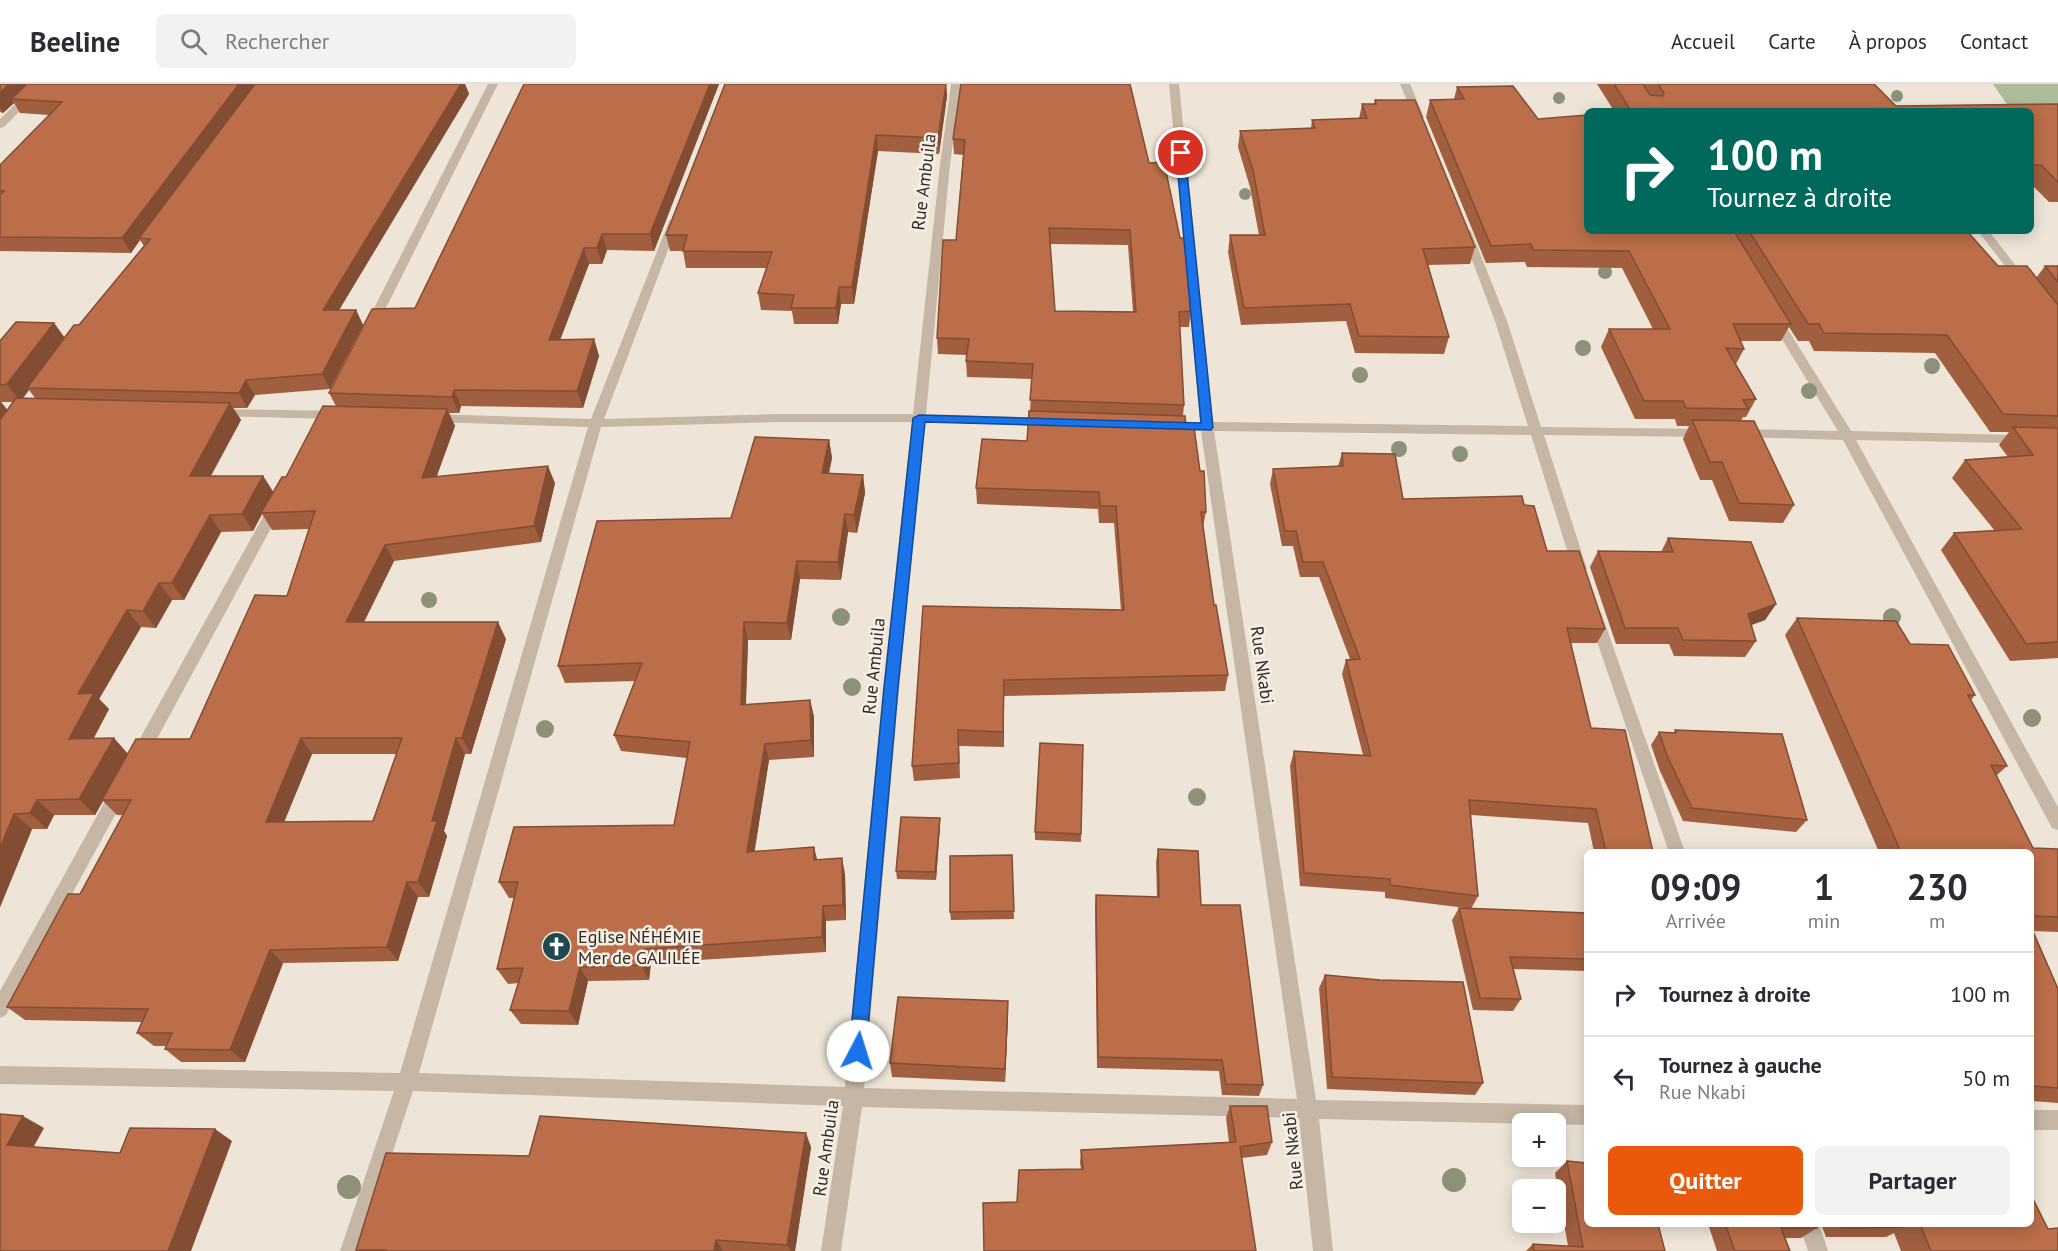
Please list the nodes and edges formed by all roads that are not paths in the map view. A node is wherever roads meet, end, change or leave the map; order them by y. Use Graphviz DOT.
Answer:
graph roads {
  1 [pos="41,84"];
  2 [pos="492,84"];
  3 [pos="956,84"];
  4 [pos="1174,84"];
  5 [pos="1405,84"];
  6 [pos="0,125"];
  7 [pos="1423,126"];
  8 [pos="680,204"];
  9 [pos="1463,222"];
  10 [pos="1985,234"];
  11 [pos="2031,292"];
  12 [pos="1766,302"];
  13 [pos="363,340"];
  14 [pos="199,412"];
  15 [pos="349,416"];
  16 [pos="420,418"];
  17 [pos="919,418"];
  18 [pos="1058,422"];
  19 [pos="596,423"];
  20 [pos="1150,425"];
  21 [pos="1207,427"];
  22 [pos="1534,431"];
  23 [pos="1846,434"];
  24 [pos="2058,440"];
  25 [pos="280,498"];
  26 [pos="2058,823"];
  27 [pos="1676,849"];
  28 [pos="0,1009"];
  29 [pos="0,1075"];
  30 [pos="407,1081"];
  31 [pos="854,1096"];
  32 [pos="1308,1109"];
  33 [pos="1584,1115"];
  34 [pos="2034,1120"];
  35 [pos="2058,1120"];
  36 [pos="1810,1227"];
  37 [pos="350,1251"];
  38 [pos="831,1251"];
  39 [pos="1323,1251"];
  40 [pos="1818,1251"];
  1 -- 6 [label="street"];
  2 -- 13 [label="street"];
  3 -- 17 [label="street, Rue Ambuila"];
  4 -- 21 [label="street, Rue Nkabi"];
  5 -- 7 [label="street"];
  8 -- 19 [label="street"];
  9 -- 22 [label="street"];
  10 -- 11 [label="street"];
  12 -- 23 [label="street"];
  14 -- 15 [label="street"];
  16 -- 19 [label="street"];
  17 -- 18 [label="street"];
  17 -- 19 [label="street"];
  17 -- 31 [label="street, Rue Ambuila"];
  19 -- 30 [label="street"];
  20 -- 21 [label="street"];
  21 -- 22 [label="street"];
  21 -- 32 [label="street, Rue Nkabi"];
  22 -- 23 [label="street"];
  22 -- 27 [label="street"];
  23 -- 24 [label="street"];
  23 -- 26 [label="street"];
  25 -- 28 [label="street"];
  29 -- 30 [label="street"];
  30 -- 31 [label="street"];
  30 -- 37 [label="street"];
  31 -- 32 [label="street"];
  31 -- 38 [label="street, Rue Ambuila"];
  32 -- 33 [label="street"];
  32 -- 39 [label="street, Rue Nkabi"];
  34 -- 35 [label="street"];
  36 -- 40 [label="street"];
}
